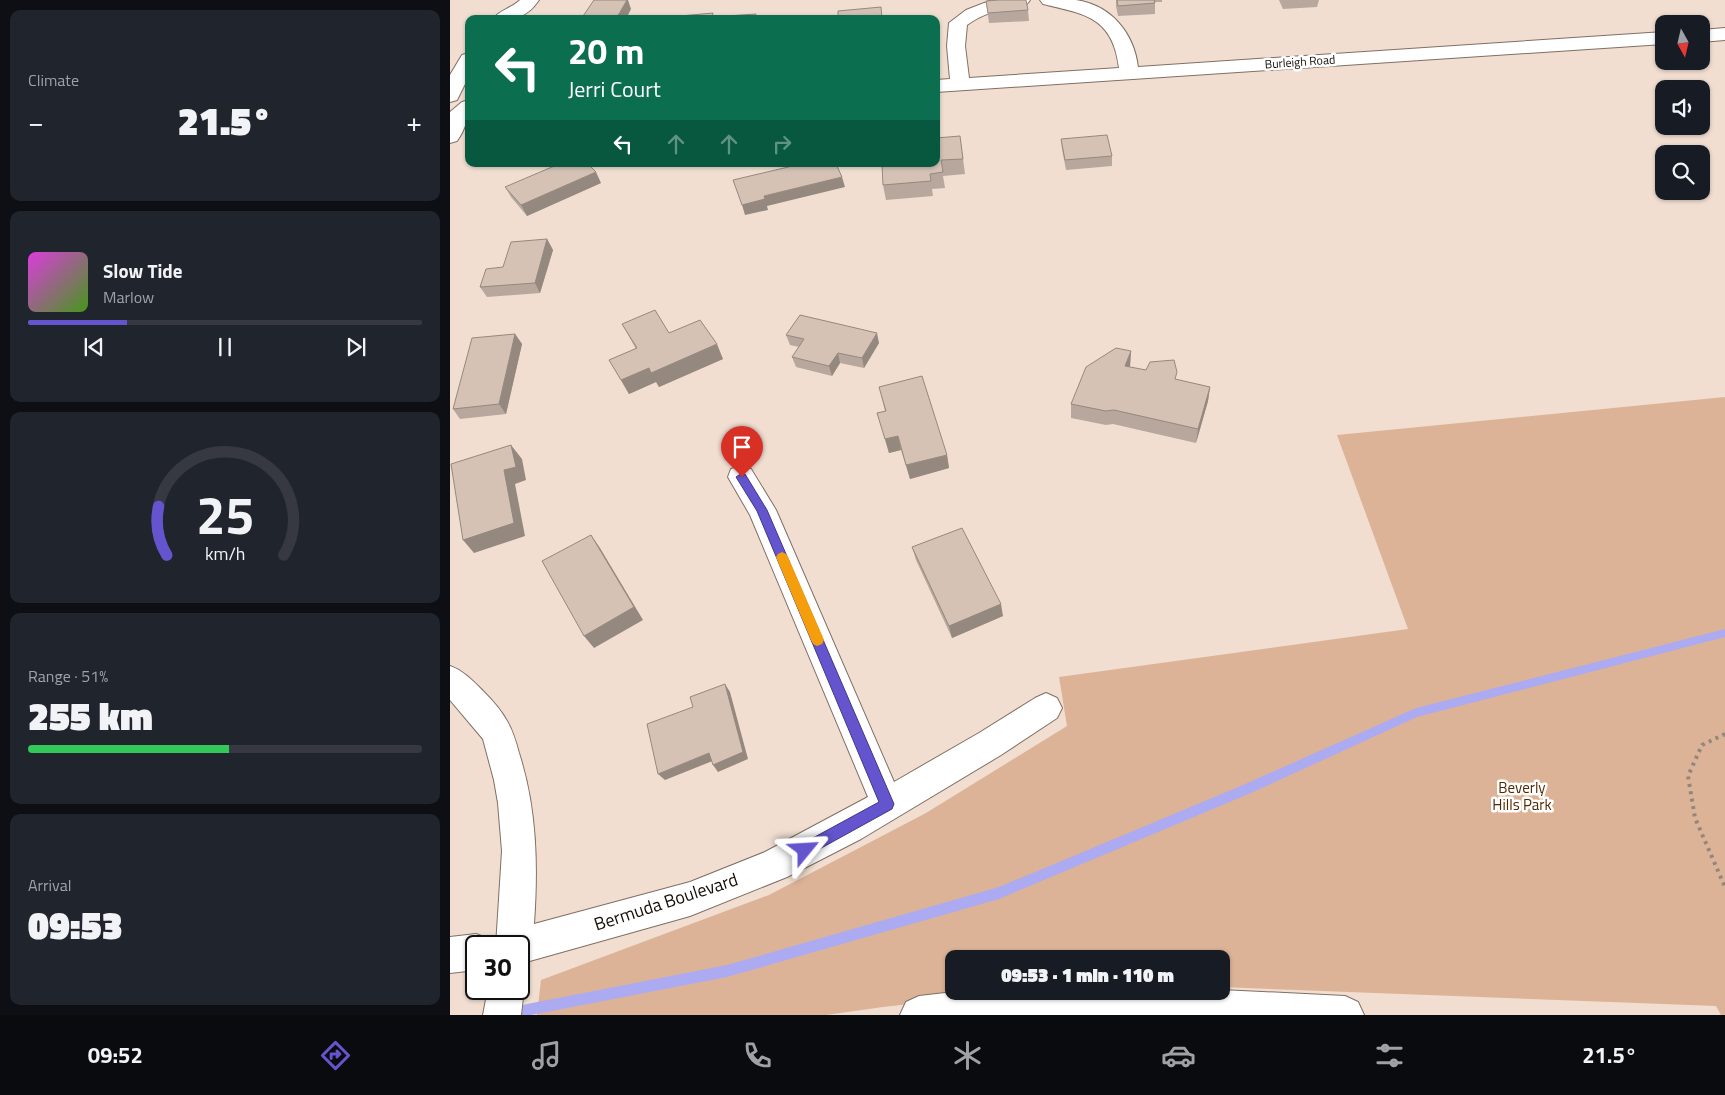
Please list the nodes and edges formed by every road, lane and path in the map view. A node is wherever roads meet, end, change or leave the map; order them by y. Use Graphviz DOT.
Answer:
graph roads {
  1 [pos="1021,0"];
  2 [pos="1049,0"];
  3 [pos="523,10"];
  4 [pos="511,15"];
  5 [pos="1725,34"];
  6 [pos="1710,35"];
  7 [pos="1655,39"];
  8 [pos="465,66"];
  9 [pos="1129,74"];
  10 [pos="960,85"];
  11 [pos="940,86"];
  12 [pos="450,96"];
  13 [pos="459,112"];
  14 [pos="450,137"];
  15 [pos="742,477"];
  16 [pos="450,680"];
  17 [pos="1046,708"];
  18 [pos="1725,734"];
  19 [pos="887,804"];
  20 [pos="1725,887"];
  21 [pos="515,935"];
  22 [pos="530,943"];
  23 [pos="465,953"];
  24 [pos="450,955"];
  25 [pos="1209,1011"];
  26 [pos="919,1015"];
  27 [pos="1345,1015"];
  1 -- 10 [label="street"];
  2 -- 9 [label="street"];
  3 -- 4 [label="street"];
  5 -- 6 [label="street"];
  7 -- 9 [label="street, Burleigh Road"];
  8 -- 12 [label="street"];
  9 -- 10 [label="street, Burleigh Road"];
  10 -- 11 [label="street, Burleigh Road"];
  13 -- 14 [label="street"];
  15 -- 19 [label="street"];
  16 -- 21 [label="street"];
  17 -- 19 [label="street, Bermuda Boulevard"];
  18 -- 20 [label="path"];
  19 -- 22 [label="street, Bermuda Boulevard"];
  23 -- 24 [label="street"];
  25 -- 26 [label="street"];
  25 -- 27 [label="street"];
}
